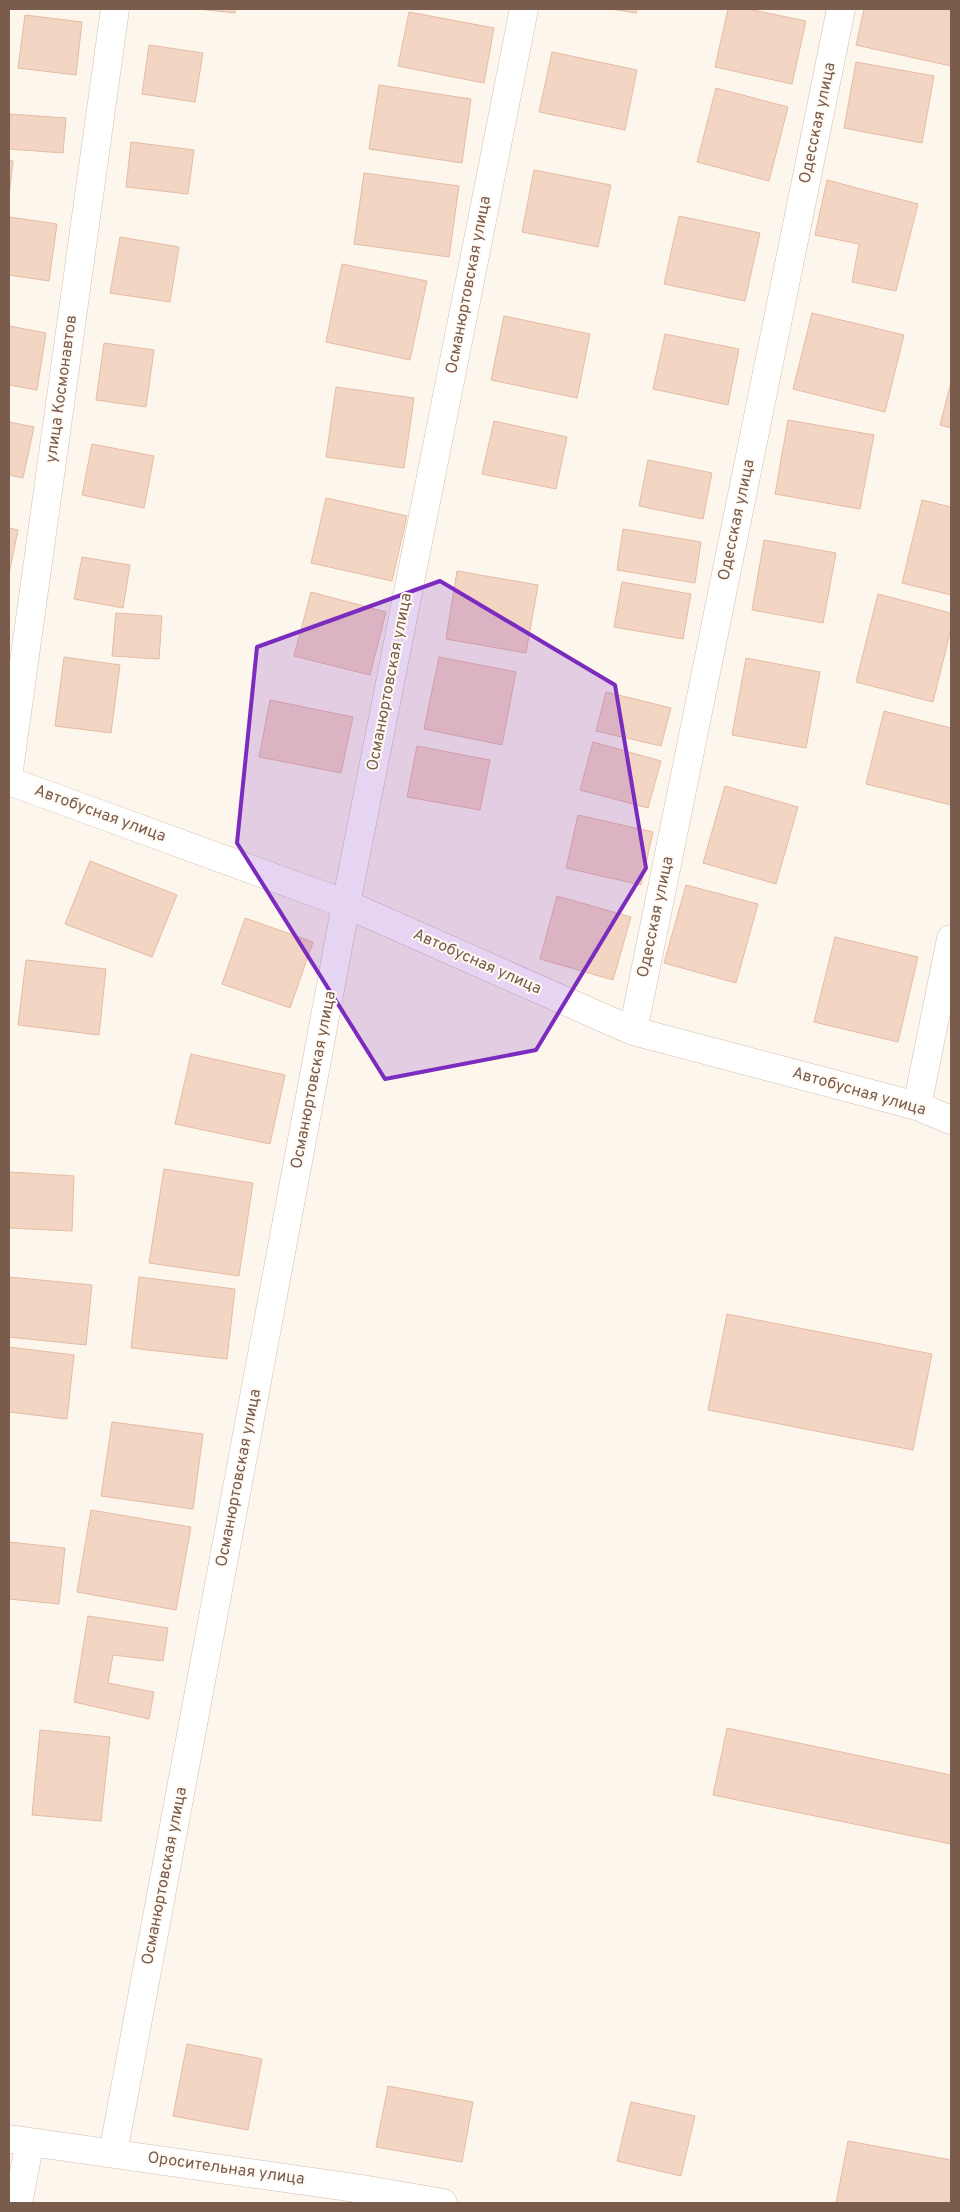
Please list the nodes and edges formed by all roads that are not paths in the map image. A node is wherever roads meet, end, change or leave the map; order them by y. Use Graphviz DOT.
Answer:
graph roads {
  1 [pos="115,9"];
  2 [pos="524,9"];
  3 [pos="841,9"];
  4 [pos="9,770"];
  5 [pos="9,781"];
  6 [pos="346,904"];
  7 [pos="951,939"];
  8 [pos="633,1031"];
  9 [pos="917,1106"];
  10 [pos="951,1120"];
  11 [pos="20,2140"];
  12 [pos="113,2153"];
  13 [pos="18,2203"];
  14 [pos="443,2203"];
  1 -- 4 [label="street, улица Космонавтов"];
  2 -- 6 [label="street, Османюртовская улица"];
  3 -- 8 [label="street, Одесская улица"];
  5 -- 6 [label="street, Автобусная улица"];
  6 -- 8 [label="street, Автобусная улица"];
  6 -- 12 [label="street, Османюртовская улица"];
  7 -- 9 [label="street"];
  8 -- 9 [label="street, Автобусная улица"];
  9 -- 10 [label="street, Автобусная улица"];
  11 -- 12 [label="street, Оросительная улица"];
  11 -- 13 [label="street"];
  12 -- 14 [label="street, Оросительная улица"];
}
